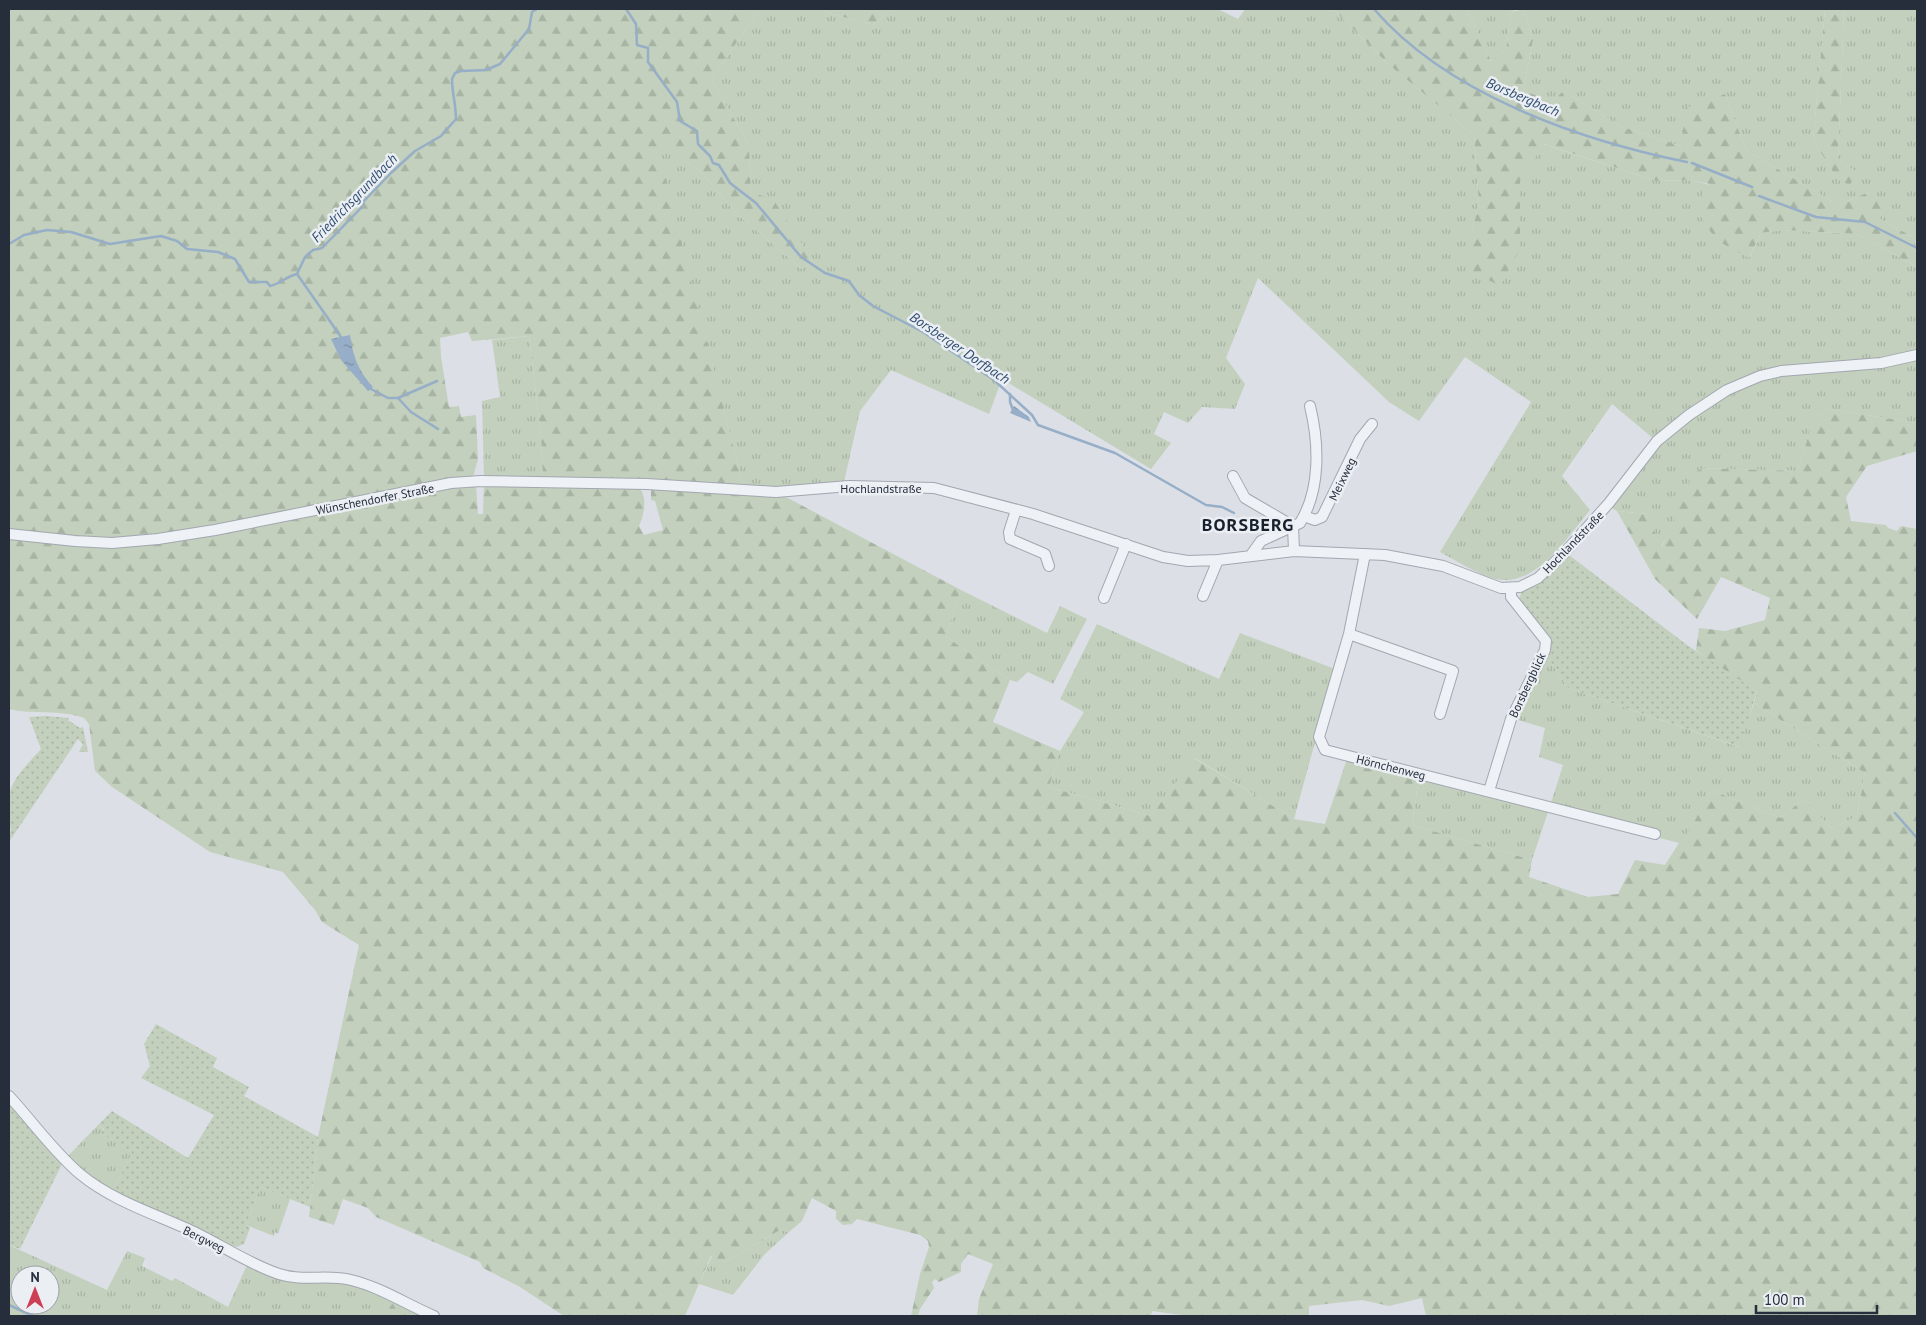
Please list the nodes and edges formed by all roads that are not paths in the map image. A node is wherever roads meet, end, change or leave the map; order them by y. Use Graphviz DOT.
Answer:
graph roads {
  1 [pos="1917,356"];
  2 [pos="1310,406"];
  3 [pos="1372,424"];
  4 [pos="1233,476"];
  5 [pos="743,491"];
  6 [pos="1016,510"];
  7 [pos="1304,516"];
  8 [pos="1293,526"];
  9 [pos="9,534"];
  10 [pos="1126,544"];
  11 [pos="1294,551"];
  12 [pos="1364,554"];
  13 [pos="1251,555"];
  14 [pos="1218,560"];
  15 [pos="1049,566"];
  16 [pos="1511,588"];
  17 [pos="1209,590"];
  18 [pos="1104,598"];
  19 [pos="1349,634"];
  20 [pos="1440,714"];
  21 [pos="1489,792"];
  22 [pos="1655,834"];
  23 [pos="9,1096"];
  24 [pos="434,1316"];
  1 -- 16 [label="street, Hochlandstraße"];
  2 -- 7 [label="street, Meixweg"];
  3 -- 7 [label="street, Meixweg"];
  4 -- 8 [label="street"];
  5 -- 6 [label="street, Hochlandstraße"];
  5 -- 9 [label="street, Wünschendorfer Straße"];
  6 -- 10 [label="street, Hochlandstraße"];
  6 -- 15 [label="street"];
  7 -- 8 [label="street, Meixweg"];
  8 -- 11 [label="street"];
  8 -- 13 [label="street, Meixweg"];
  10 -- 14 [label="street, Hochlandstraße"];
  10 -- 18 [label="street"];
  11 -- 12 [label="street, Hochlandstraße"];
  11 -- 13 [label="street, Hochlandstraße"];
  12 -- 16 [label="street, Hochlandstraße"];
  12 -- 19 [label="street, Hörnchenweg"];
  13 -- 14 [label="street, Hochlandstraße"];
  14 -- 17 [label="street"];
  16 -- 21 [label="street, Borsbergblick"];
  19 -- 20 [label="street"];
  19 -- 21 [label="street, Hörnchenweg"];
  21 -- 22 [label="street, Hörnchenweg"];
  23 -- 24 [label="street, Bergweg"];
}
